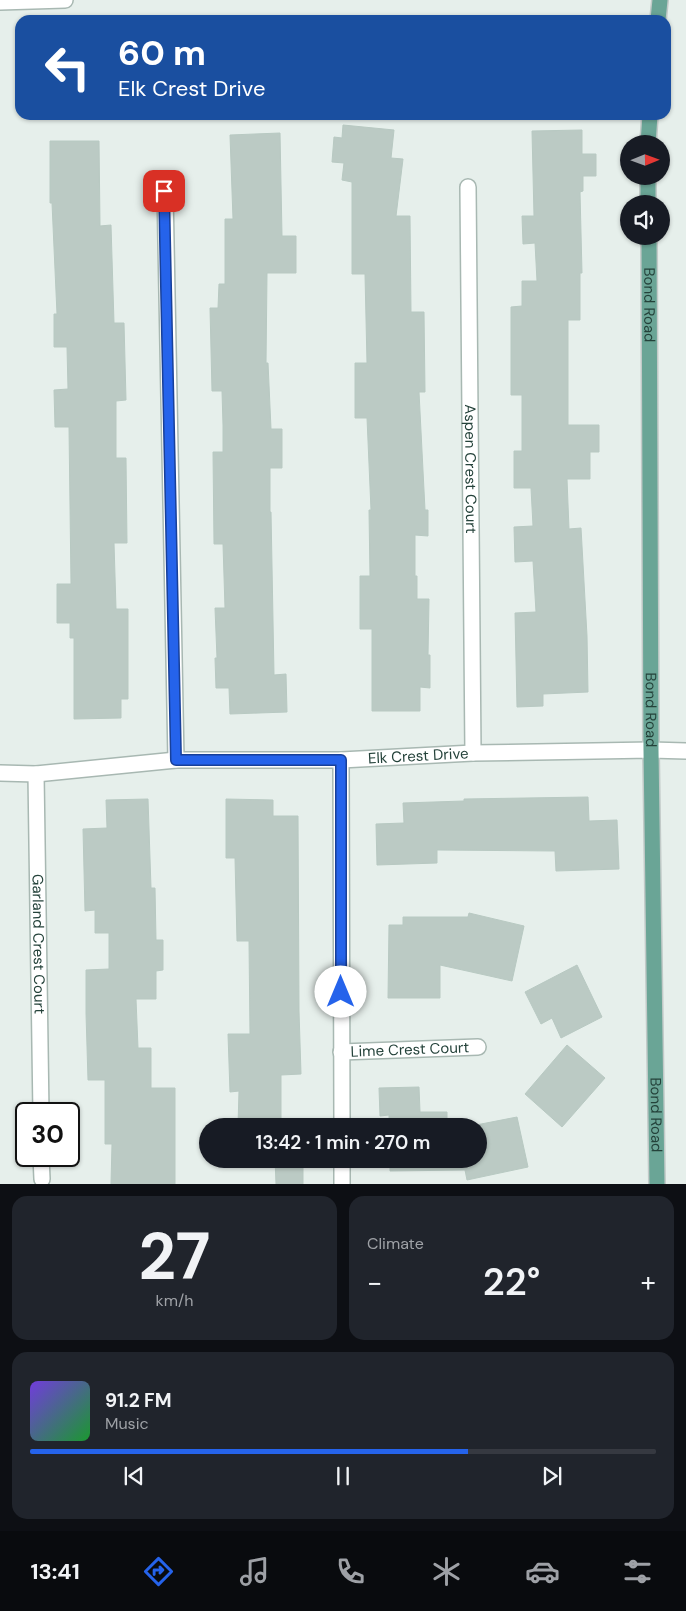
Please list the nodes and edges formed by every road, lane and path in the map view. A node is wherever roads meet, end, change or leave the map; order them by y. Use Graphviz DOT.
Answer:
graph roads {
  1 [pos="65,0"];
  2 [pos="660,0"];
  3 [pos="0,2"];
  4 [pos="658,15"];
  5 [pos="650,120"];
  6 [pos="649,135"];
  7 [pos="468,187"];
  8 [pos="164,191"];
  9 [pos="649,245"];
  10 [pos="651,750"];
  11 [pos="686,751"];
  12 [pos="473,753"];
  13 [pos="176,760"];
  14 [pos="341,760"];
  15 [pos="0,773"];
  16 [pos="36,774"];
  17 [pos="478,1047"];
  18 [pos="341,1052"];
  19 [pos="41,1102"];
  20 [pos="342,1118"];
  21 [pos="41,1167"];
  22 [pos="342,1168"];
  23 [pos="42,1179"];
  24 [pos="342,1184"];
  25 [pos="657,1184"];
  1 -- 3 [label="street"];
  2 -- 4 [label="main road"];
  5 -- 6 [label="main road"];
  7 -- 12 [label="street, Aspen Crest Court"];
  8 -- 13 [label="street"];
  9 -- 10 [label="main road, Bond Road"];
  10 -- 11 [label="street, Elk Crest Drive"];
  10 -- 12 [label="street, Elk Crest Drive"];
  10 -- 25 [label="main road, Bond Road"];
  12 -- 14 [label="street, Elk Crest Drive"];
  13 -- 14 [label="street, Elk Crest Drive"];
  13 -- 16 [label="street, Elk Crest Drive"];
  14 -- 18 [label="street"];
  15 -- 16 [label="street, Elk Crest Drive"];
  16 -- 19 [label="street, Garland Crest Court"];
  17 -- 18 [label="street, Lime Crest Court"];
  18 -- 20 [label="street"];
  21 -- 23 [label="street"];
  22 -- 24 [label="street"];
}
